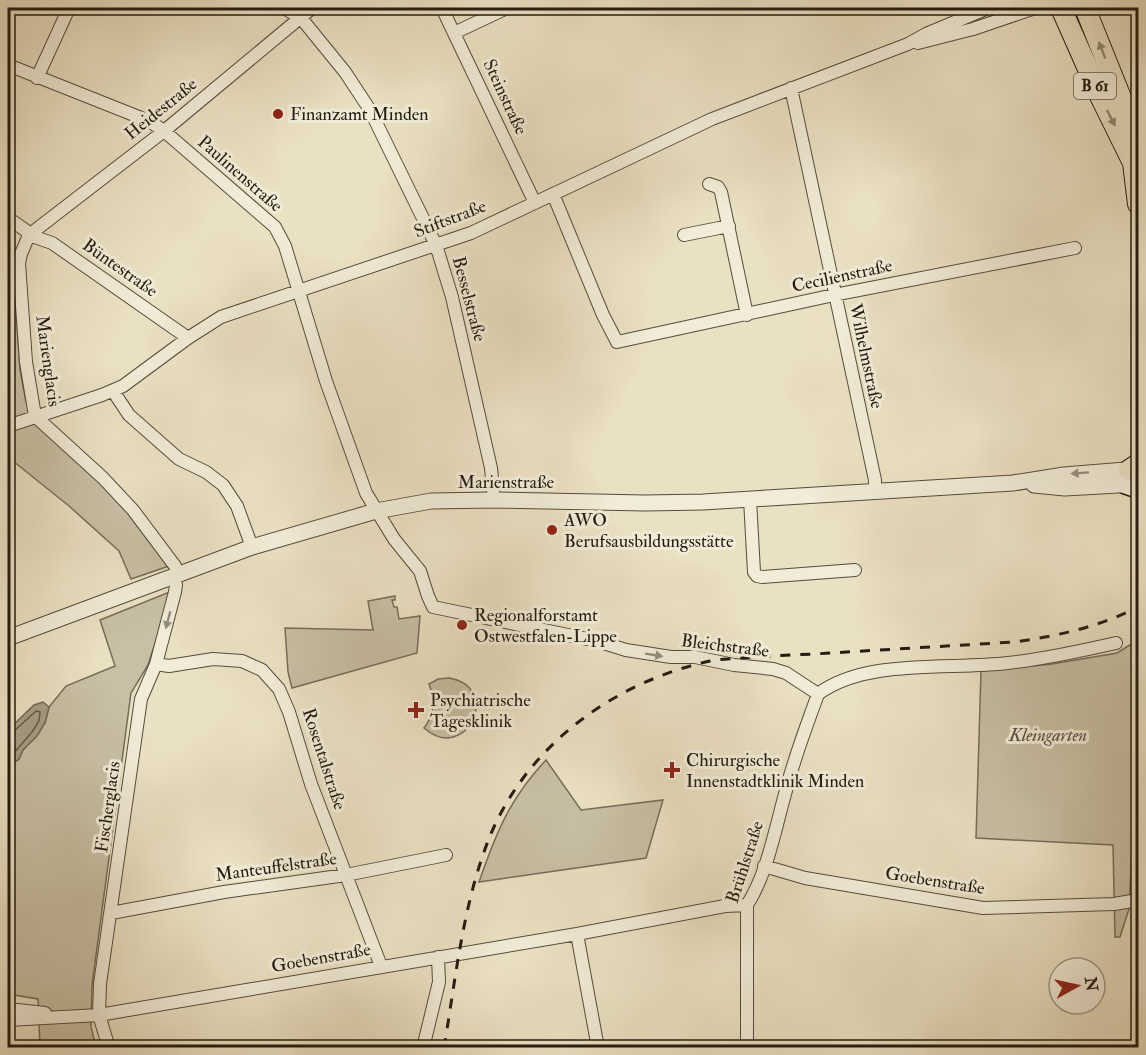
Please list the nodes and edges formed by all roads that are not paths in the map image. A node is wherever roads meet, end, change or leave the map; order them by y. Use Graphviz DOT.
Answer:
graph roads {
  1 [pos="69,8"];
  2 [pos="284,8"];
  3 [pos="312,8"];
  4 [pos="442,8"];
  5 [pos="507,8"];
  6 [pos="988,8"];
  7 [pos="1035,8"];
  8 [pos="1061,8"];
  9 [pos="1085,8"];
  10 [pos="301,18"];
  11 [pos="454,33"];
  12 [pos="908,44"];
  13 [pos="8,65"];
  14 [pos="37,78"];
  15 [pos="791,88"];
  16 [pos="164,130"];
  17 [pos="1138,140"];
  18 [pos="1136,170"];
  19 [pos="709,183"];
  20 [pos="553,194"];
  21 [pos="535,202"];
  22 [pos="1138,204"];
  23 [pos="8,218"];
  24 [pos="729,226"];
  25 [pos="684,235"];
  26 [pos="29,236"];
  27 [pos="436,245"];
  28 [pos="1075,248"];
  29 [pos="299,292"];
  30 [pos="834,296"];
  31 [pos="747,315"];
  32 [pos="188,338"];
  33 [pos="113,391"];
  34 [pos="35,416"];
  35 [pos="8,426"];
  36 [pos="1134,477"];
  37 [pos="875,491"];
  38 [pos="750,499"];
  39 [pos="494,500"];
  40 [pos="376,511"];
  41 [pos="252,548"];
  42 [pos="855,570"];
  43 [pos="176,575"];
  44 [pos="12,638"];
  45 [pos="1116,643"];
  46 [pos="156,664"];
  47 [pos="818,694"];
  48 [pos="446,855"];
  49 [pos="764,866"];
  50 [pos="346,875"];
  51 [pos="1138,900"];
  52 [pos="747,905"];
  53 [pos="111,913"];
  54 [pos="577,934"];
  55 [pos="438,957"];
  56 [pos="381,966"];
  57 [pos="8,1009"];
  58 [pos="99,1015"];
  59 [pos="70,1016"];
  60 [pos="8,1020"];
  61 [pos="109,1047"];
  62 [pos="423,1047"];
  63 [pos="598,1047"];
  64 [pos="747,1047"];
  1 -- 14 [label="street"];
  2 -- 10 [label="street, Besselstraße"];
  3 -- 10 [label="street, Heidestraße"];
  4 -- 11 [label="street, Steinstraße"];
  5 -- 11 [label="street"];
  6 -- 12 [label="street, Stiftstraße"];
  7 -- 12 [label="street, Stiftstraße"];
  8 -- 18 [label="main road, B 61, one-way"];
  17 -- 9 [label="main road, B 61, one-way"];
  10 -- 16 [label="street, Heidestraße"];
  10 -- 27 [label="street, Besselstraße"];
  11 -- 21 [label="street, Steinstraße"];
  12 -- 15 [label="street, Stiftstraße"];
  13 -- 14 [label="street, Paulinenstraße"];
  14 -- 16 [label="street, Paulinenstraße"];
  15 -- 20 [label="street, Stiftstraße"];
  15 -- 30 [label="street, Wilhelmstraße"];
  16 -- 26 [label="street, Heidestraße"];
  16 -- 29 [label="street, Paulinenstraße"];
  18 -- 22 [label="main road, B 61"];
  19 -- 24 [label="street"];
  20 -- 21 [label="street, Stiftstraße"];
  20 -- 31 [label="street, Cecilienstraße"];
  21 -- 27 [label="street, Stiftstraße"];
  23 -- 26 [label="street"];
  24 -- 25 [label="street"];
  24 -- 31 [label="street"];
  26 -- 32 [label="street, Büntestraße"];
  26 -- 34 [label="street, Marienglacis"];
  27 -- 29 [label="street, Stiftstraße"];
  27 -- 39 [label="street, Besselstraße"];
  28 -- 30 [label="street, Cecilienstraße"];
  29 -- 32 [label="street, Stiftstraße"];
  29 -- 40 [label="street, Paulinenstraße"];
  30 -- 31 [label="street, Cecilienstraße"];
  30 -- 37 [label="street, Wilhelmstraße"];
  32 -- 33 [label="street, Stiftstraße"];
  33 -- 34 [label="street, Stiftstraße"];
  33 -- 41 [label="street"];
  34 -- 35 [label="street, Stiftstraße"];
  34 -- 43 [label="street, Marienglacis"];
  36 -- 37 [label="street, Marienstraße"];
  37 -- 38 [label="street, Marienstraße"];
  38 -- 39 [label="street, Marienstraße"];
  38 -- 42 [label="street"];
  39 -- 40 [label="street, Marienstraße"];
  40 -- 41 [label="street, Marienstraße"];
  40 -- 47 [label="street, Bleichstraße, one-way"];
  41 -- 43 [label="street, Marienstraße"];
  43 -- 44 [label="street, Marienstraße"];
  43 -- 46 [label="street, Fischerglacis, one-way"];
  45 -- 47 [label="street"];
  46 -- 50 [label="street, Rosentalstraße"];
  46 -- 53 [label="street, Fischerglacis"];
  47 -- 49 [label="street, Brühlstraße"];
  48 -- 50 [label="street, Manteuffelstraße"];
  49 -- 51 [label="street, Goebenstraße"];
  49 -- 52 [label="street, Brühlstraße"];
  50 -- 53 [label="street, Manteuffelstraße"];
  50 -- 56 [label="street, Rosentalstraße"];
  52 -- 54 [label="street, Goebenstraße"];
  52 -- 64 [label="street, Brühlstraße"];
  53 -- 58 [label="street, Fischerglacis"];
  54 -- 55 [label="street, Goebenstraße"];
  54 -- 63 [label="street"];
  55 -- 56 [label="street, Goebenstraße"];
  55 -- 62 [label="street"];
  56 -- 58 [label="street, Goebenstraße"];
  57 -- 59 [label="street, Goebenstraße"];
  58 -- 59 [label="street, Goebenstraße"];
  58 -- 61 [label="street, Fischerglacis"];
  59 -- 60 [label="street, Goebenstraße"];
}
